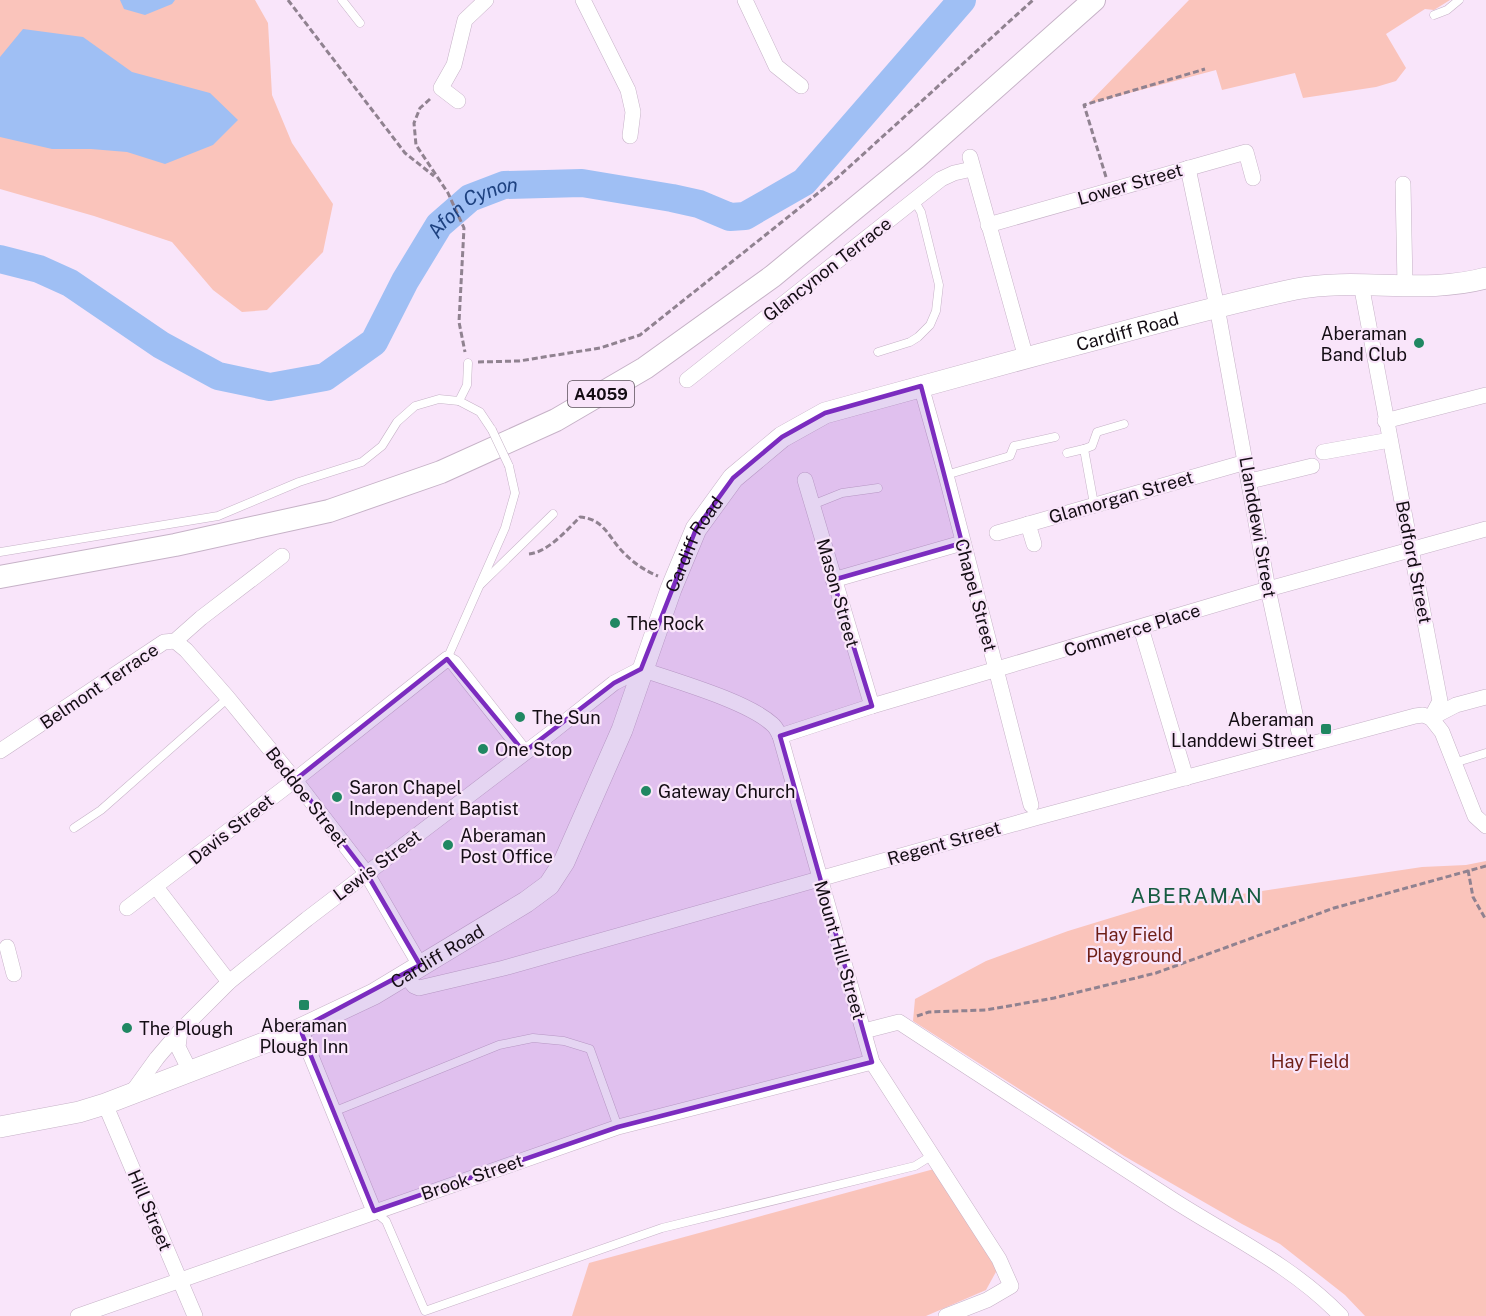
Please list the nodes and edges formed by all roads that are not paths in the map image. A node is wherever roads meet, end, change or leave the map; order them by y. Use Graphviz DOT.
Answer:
graph roads {
  1 [pos="342,0"];
  2 [pos="486,0"];
  3 [pos="583,0"];
  4 [pos="745,0"];
  5 [pos="1094,0"];
  6 [pos="1459,0"];
  7 [pos="1434,15"];
  8 [pos="360,23"];
  9 [pos="801,86"];
  10 [pos="458,101"];
  11 [pos="630,136"];
  12 [pos="1188,168"];
  13 [pos="1253,178"];
  14 [pos="1403,184"];
  15 [pos="915,200"];
  16 [pos="988,225"];
  17 [pos="1486,278"];
  18 [pos="1361,284"];
  19 [pos="1405,285"];
  20 [pos="1217,307"];
  21 [pos="878,352"];
  22 [pos="1026,358"];
  23 [pos="468,363"];
  24 [pos="687,380"];
  25 [pos="921,386"];
  26 [pos="1486,395"];
  27 [pos="459,401"];
  28 [pos="1385,421"];
  29 [pos="1124,424"];
  30 [pos="1055,438"];
  31 [pos="1390,440"];
  32 [pos="1084,449"];
  33 [pos="1323,452"];
  34 [pos="1067,453"];
  35 [pos="1246,462"];
  36 [pos="1312,466"];
  37 [pos="946,475"];
  38 [pos="805,480"];
  39 [pos="1250,481"];
  40 [pos="878,488"];
  41 [pos="1094,504"];
  42 [pos="812,505"];
  43 [pos="553,514"];
  44 [pos="1028,524"];
  45 [pos="1486,529"];
  46 [pos="997,533"];
  47 [pos="962,543"];
  48 [pos="1034,543"];
  49 [pos="1412,548"];
  50 [pos="0,552"];
  51 [pos="282,556"];
  52 [pos="0,577"];
  53 [pos="833,580"];
  54 [pos="477,588"];
  55 [pos="1268,589"];
  56 [pos="1141,628"];
  57 [pos="176,641"];
  58 [pos="447,659"];
  59 [pos="641,669"];
  60 [pos="996,671"];
  61 [pos="1486,697"];
  62 [pos="228,698"];
  63 [pos="872,706"];
  64 [pos="1431,718"];
  65 [pos="780,736"];
  66 [pos="1302,746"];
  67 [pos="0,751"];
  68 [pos="524,752"];
  69 [pos="1486,753"];
  70 [pos="1454,763"];
  71 [pos="1186,778"];
  72 [pos="295,780"];
  73 [pos="1031,805"];
  74 [pos="1486,825"];
  75 [pos="74,828"];
  76 [pos="367,874"];
  77 [pos="819,878"];
  78 [pos="156,887"];
  79 [pos="127,908"];
  80 [pos="23,942"];
  81 [pos="4,948"];
  82 [pos="413,970"];
  83 [pos="14,974"];
  84 [pos="229,982"];
  85 [pos="300,1029"];
  86 [pos="864,1031"];
  87 [pos="180,1032"];
  88 [pos="872,1062"];
  89 [pos="190,1071"];
  90 [pos="131,1095"];
  91 [pos="105,1104"];
  92 [pos="333,1112"];
  93 [pos="0,1127"];
  94 [pos="618,1127"];
  95 [pos="931,1156"];
  96 [pos="374,1211"];
  97 [pos="180,1280"];
  98 [pos="78,1316"];
  99 [pos="195,1316"];
  100 [pos="946,1316"];
  101 [pos="1341,1316"];
  1 -- 8 [label="lane"];
  2 -- 10 [label="street"];
  3 -- 11 [label="street"];
  4 -- 9 [label="street"];
  5 -- 52 [label="main road, A4059"];
  6 -- 7 [label="lane"];
  12 -- 13 [label="street, Lower Street"];
  12 -- 16 [label="street, Lower Street"];
  12 -- 20 [label="street, Llanddewi Street"];
  14 -- 19 [label="street"];
  15 -- 16 [label="street, Glancynon Terrace"];
  15 -- 21 [label="lane"];
  15 -- 24 [label="street, Glancynon Terrace"];
  16 -- 22 [label="street"];
  17 -- 19 [label="main road, Cardiff Road"];
  18 -- 19 [label="main road, Cardiff Road"];
  18 -- 20 [label="main road, Cardiff Road"];
  18 -- 28 [label="street, Bedford Street"];
  20 -- 22 [label="main road, Cardiff Road"];
  20 -- 35 [label="street, Llanddewi Street"];
  22 -- 25 [label="main road, Cardiff Road"];
  23 -- 27 [label="lane"];
  25 -- 37 [label="street, Chapel Street"];
  25 -- 59 [label="main road, Cardiff Road"];
  26 -- 28 [label="street"];
  27 -- 50 [label="lane"];
  27 -- 54 [label="lane, bridge"];
  28 -- 31 [label="street, Bedford Street"];
  29 -- 32 [label="lane"];
  30 -- 37 [label="lane"];
  31 -- 33 [label="street"];
  31 -- 49 [label="street, Bedford Street"];
  32 -- 34 [label="lane"];
  32 -- 41 [label="lane"];
  35 -- 39 [label="street, Llanddewi Street"];
  35 -- 41 [label="street, Glamorgan Street"];
  36 -- 39 [label="street"];
  37 -- 47 [label="street, Chapel Street"];
  38 -- 42 [label="street, Mason Street"];
  39 -- 55 [label="street, Llanddewi Street"];
  40 -- 42 [label="lane"];
  41 -- 44 [label="street, Glamorgan Street"];
  42 -- 53 [label="street, Mason Street"];
  43 -- 54 [label="lane"];
  44 -- 46 [label="street, Glamorgan Street"];
  44 -- 48 [label="street"];
  45 -- 49 [label="street, Commerce Place"];
  47 -- 53 [label="street"];
  47 -- 60 [label="street, Chapel Street"];
  49 -- 55 [label="street, Commerce Place"];
  49 -- 64 [label="street, Bedford Street"];
  51 -- 57 [label="street, Belmont Terrace"];
  53 -- 63 [label="street, Mason Street"];
  54 -- 58 [label="lane"];
  55 -- 56 [label="street, Commerce Place"];
  55 -- 66 [label="street, Llanddewi Street"];
  56 -- 60 [label="street, Commerce Place"];
  56 -- 71 [label="street"];
  57 -- 62 [label="street, Beddoe Street"];
  57 -- 67 [label="street, Belmont Terrace"];
  58 -- 68 [label="street"];
  58 -- 72 [label="street, Davis Street"];
  59 -- 65 [label="street, Mount Hill Street"];
  59 -- 68 [label="street, Lewis Street"];
  59 -- 82 [label="main road, Cardiff Road"];
  60 -- 63 [label="street, Commerce Place"];
  60 -- 73 [label="street, Chapel Street"];
  61 -- 64 [label="street, Regent Street"];
  62 -- 72 [label="street, Beddoe Street"];
  62 -- 75 [label="lane"];
  63 -- 65 [label="street, Commerce Place"];
  64 -- 66 [label="street, Regent Street"];
  64 -- 70 [label="street"];
  65 -- 77 [label="street, Mount Hill Street"];
  66 -- 71 [label="street, Regent Street"];
  68 -- 76 [label="street, Lewis Street"];
  69 -- 70 [label="lane"];
  70 -- 74 [label="street"];
  71 -- 77 [label="street, Regent Street"];
  72 -- 76 [label="street, Beddoe Street"];
  72 -- 78 [label="street, Davis Street"];
  76 -- 82 [label="street, Beddoe Street"];
  76 -- 84 [label="street, Lewis Street"];
  77 -- 82 [label="street, Regent Street"];
  77 -- 86 [label="street, Mount Hill Street"];
  78 -- 79 [label="street, Davis Street"];
  78 -- 84 [label="street"];
  80 -- 81 [label="street"];
  81 -- 83 [label="street"];
  82 -- 85 [label="main road, Cardiff Road"];
  84 -- 87 [label="street, Lewis Street"];
  85 -- 89 [label="main road, Cardiff Road"];
  85 -- 92 [label="street"];
  86 -- 88 [label="street, Mount Hill Street"];
  86 -- 101 [label="street"];
  87 -- 89 [label="street"];
  87 -- 90 [label="street, Lewis Street"];
  88 -- 94 [label="street, Brook Street"];
  88 -- 95 [label="street, Mount Hill Street"];
  89 -- 90 [label="main road, Cardiff Road"];
  90 -- 91 [label="main road, Cardiff Road"];
  91 -- 93 [label="main road, Cardiff Road"];
  91 -- 97 [label="street, Hill Street"];
  92 -- 94 [label="lane"];
  92 -- 96 [label="street"];
  94 -- 96 [label="street, Brook Street"];
  95 -- 96 [label="lane"];
  95 -- 100 [label="street, Mount Hill Street"];
  96 -- 97 [label="street, Brook Street"];
  97 -- 98 [label="street, Brook Street"];
  97 -- 99 [label="street, Hill Street"];
}
